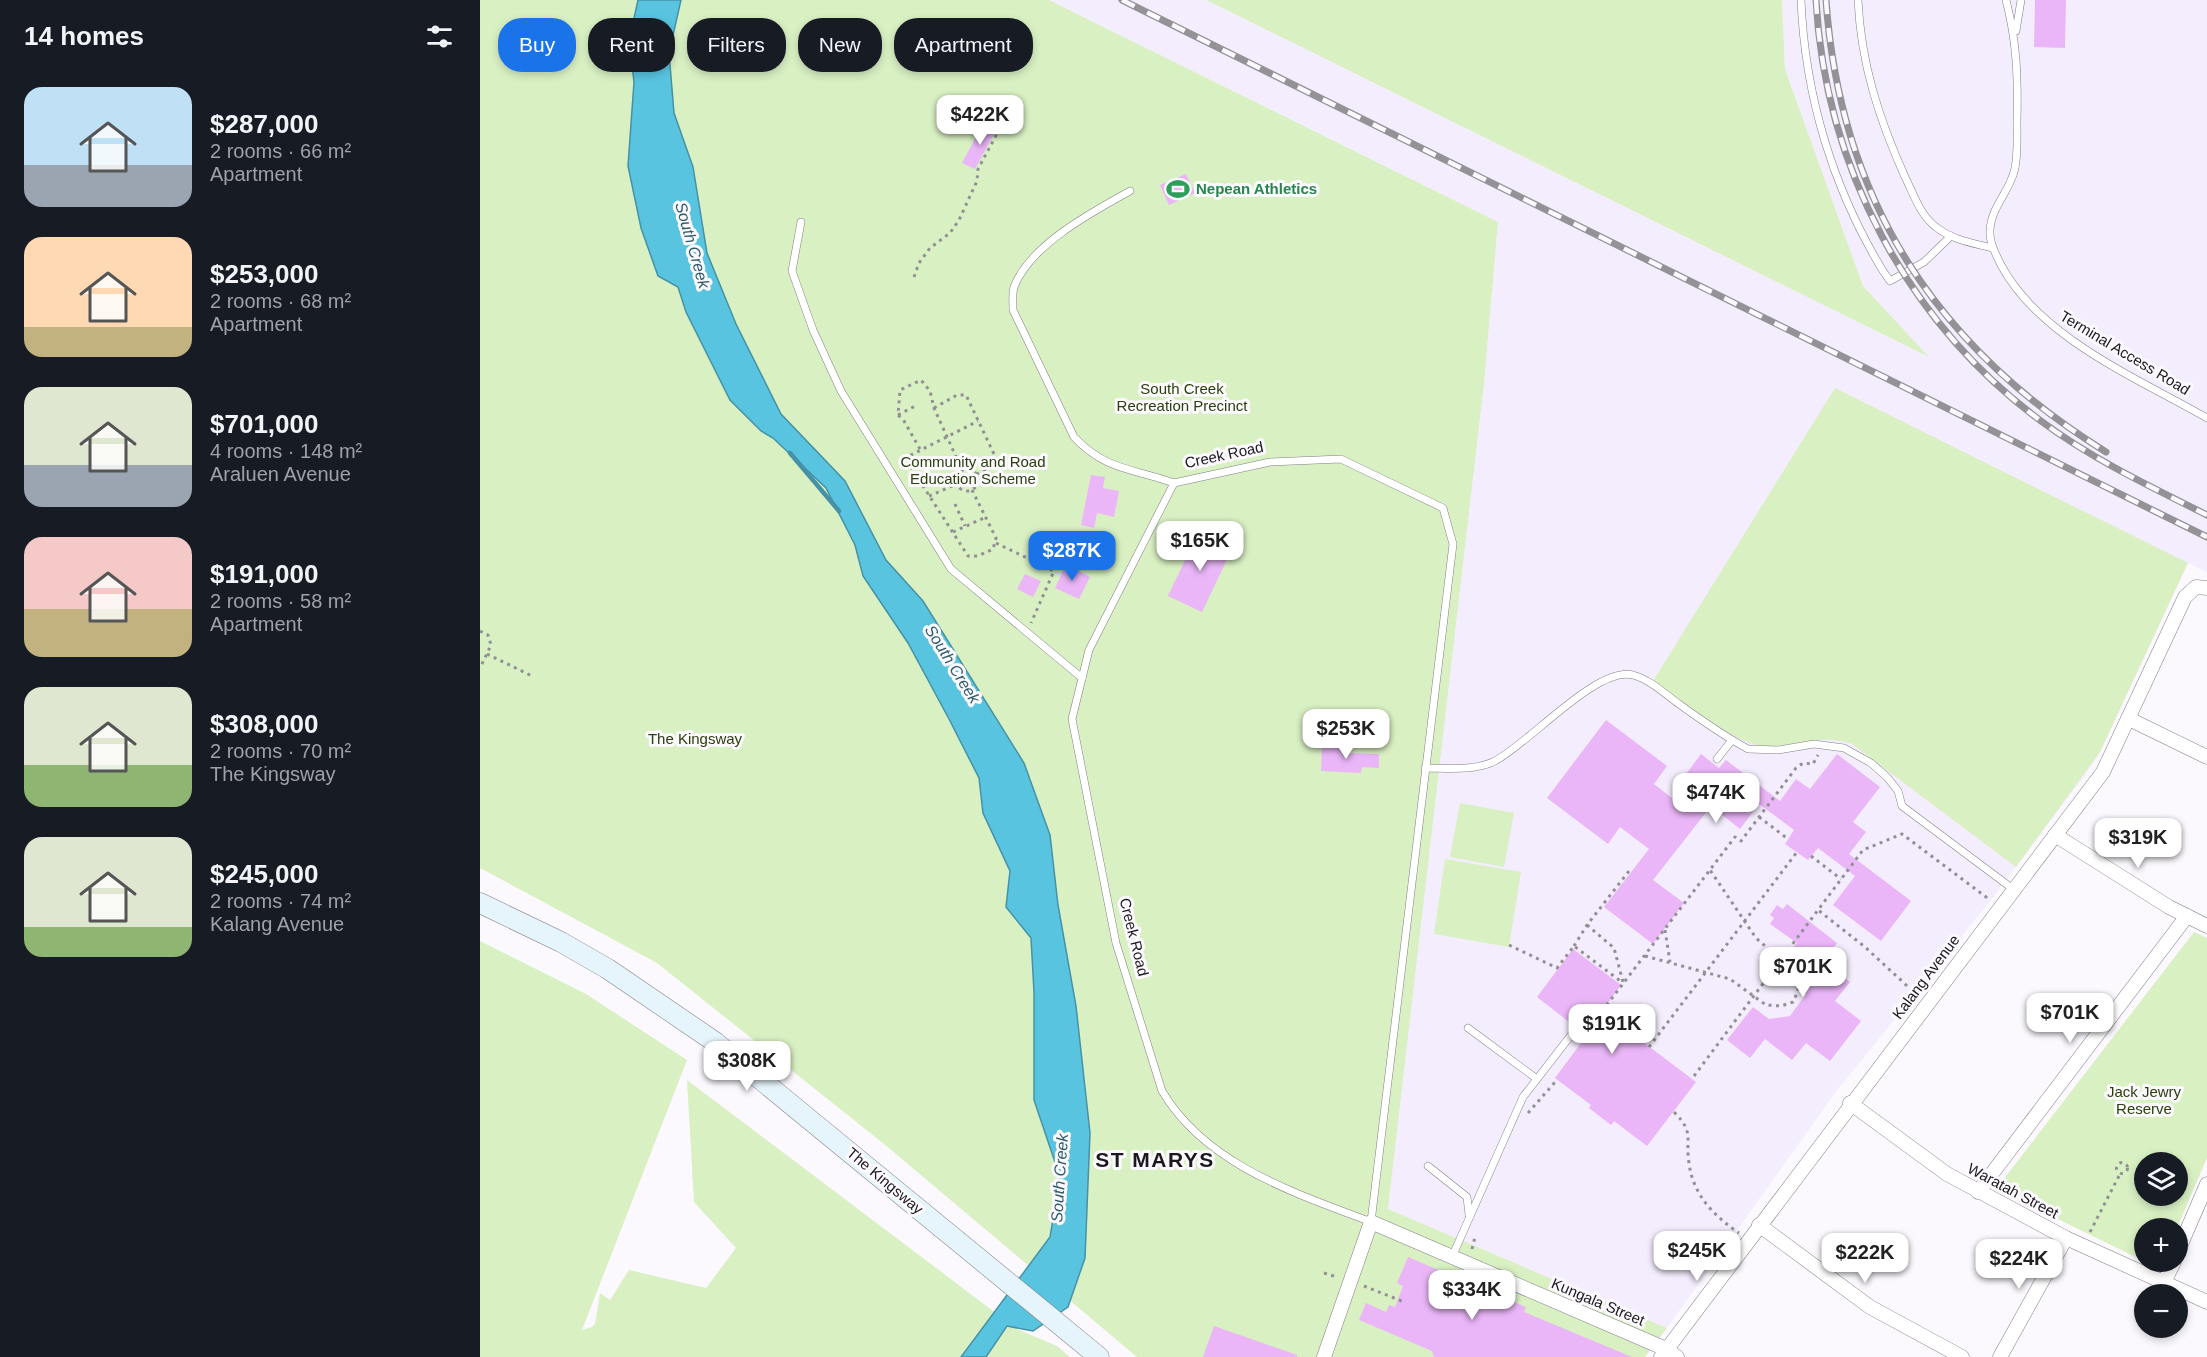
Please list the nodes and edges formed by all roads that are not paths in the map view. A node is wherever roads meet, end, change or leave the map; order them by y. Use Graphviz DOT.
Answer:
graph roads {
  1 [pos="1801,0"];
  2 [pos="1858,0"];
  3 [pos="2006,0"];
  4 [pos="2021,0"];
  5 [pos="2015,37"];
  6 [pos="1130,191"];
  7 [pos="801,222"];
  8 [pos="1950,236"];
  9 [pos="1992,248"];
  10 [pos="2207,418"];
  11 [pos="1174,483"];
  12 [pos="2207,588"];
  13 [pos="1082,678"];
  14 [pos="2129,719"];
  15 [pos="1732,740"];
  16 [pos="2207,757"];
  17 [pos="1717,759"];
  18 [pos="1425,768"];
  19 [pos="2055,835"];
  20 [pos="2013,889"];
  21 [pos="480,903"];
  22 [pos="2187,916"];
  23 [pos="2207,926"];
  24 [pos="1468,1029"];
  25 [pos="1575,1030"];
  26 [pos="1537,1079"];
  27 [pos="1850,1103"];
  28 [pos="1428,1166"];
  29 [pos="2207,1184"];
  30 [pos="1978,1192"];
  31 [pos="1371,1222"];
  32 [pos="1468,1224"];
  33 [pos="1759,1226"];
  34 [pos="2188,1228"];
  35 [pos="2066,1238"];
  36 [pos="1452,1257"];
  37 [pos="2169,1272"];
  38 [pos="2164,1282"];
  39 [pos="2207,1302"];
  40 [pos="1668,1354"];
  41 [pos="1099,1357"];
  42 [pos="1324,1357"];
  43 [pos="1962,1357"];
  44 [pos="2000,1357"];
  1 -- 8 [label="lane"];
  2 -- 8 [label="lane"];
  3 -- 5 [label="lane"];
  4 -- 5 [label="lane"];
  5 -- 9 [label="lane"];
  6 -- 11 [label="lane"];
  7 -- 13 [label="lane"];
  8 -- 9 [label="lane"];
  9 -- 10 [label="lane, Terminal Access Road"];
  11 -- 13 [label="lane, Creek Road"];
  11 -- 18 [label="lane, Creek Road"];
  12 -- 14 [label="street, Kalang Avenue"];
  13 -- 31 [label="lane, Creek Road"];
  14 -- 16 [label="street"];
  14 -- 19 [label="street, Kalang Avenue"];
  15 -- 17 [label="lane"];
  15 -- 18 [label="lane"];
  15 -- 20 [label="lane"];
  18 -- 31 [label="lane, Creek Road"];
  19 -- 20 [label="street, Kalang Avenue"];
  19 -- 22 [label="street"];
  20 -- 27 [label="street, Kalang Avenue"];
  21 -- 41 [label="street, The Kingsway"];
  22 -- 23 [label="street"];
  22 -- 30 [label="street"];
  24 -- 26 [label="lane"];
  25 -- 26 [label="lane"];
  26 -- 32 [label="lane"];
  27 -- 30 [label="street, Waratah Street"];
  27 -- 33 [label="street, Kalang Avenue"];
  28 -- 32 [label="lane"];
  29 -- 34 [label="street"];
  30 -- 35 [label="street, Waratah Street"];
  31 -- 36 [label="street, Kungala Street"];
  31 -- 42 [label="street, Creek Road"];
  32 -- 36 [label="lane"];
  33 -- 40 [label="street, Kalang Avenue"];
  33 -- 43 [label="street"];
  35 -- 38 [label="street, Waratah Street"];
  35 -- 44 [label="street"];
  36 -- 40 [label="street, Kungala Street"];
  37 -- 38 [label="street"];
  38 -- 39 [label="street, Waratah Street"];
}
